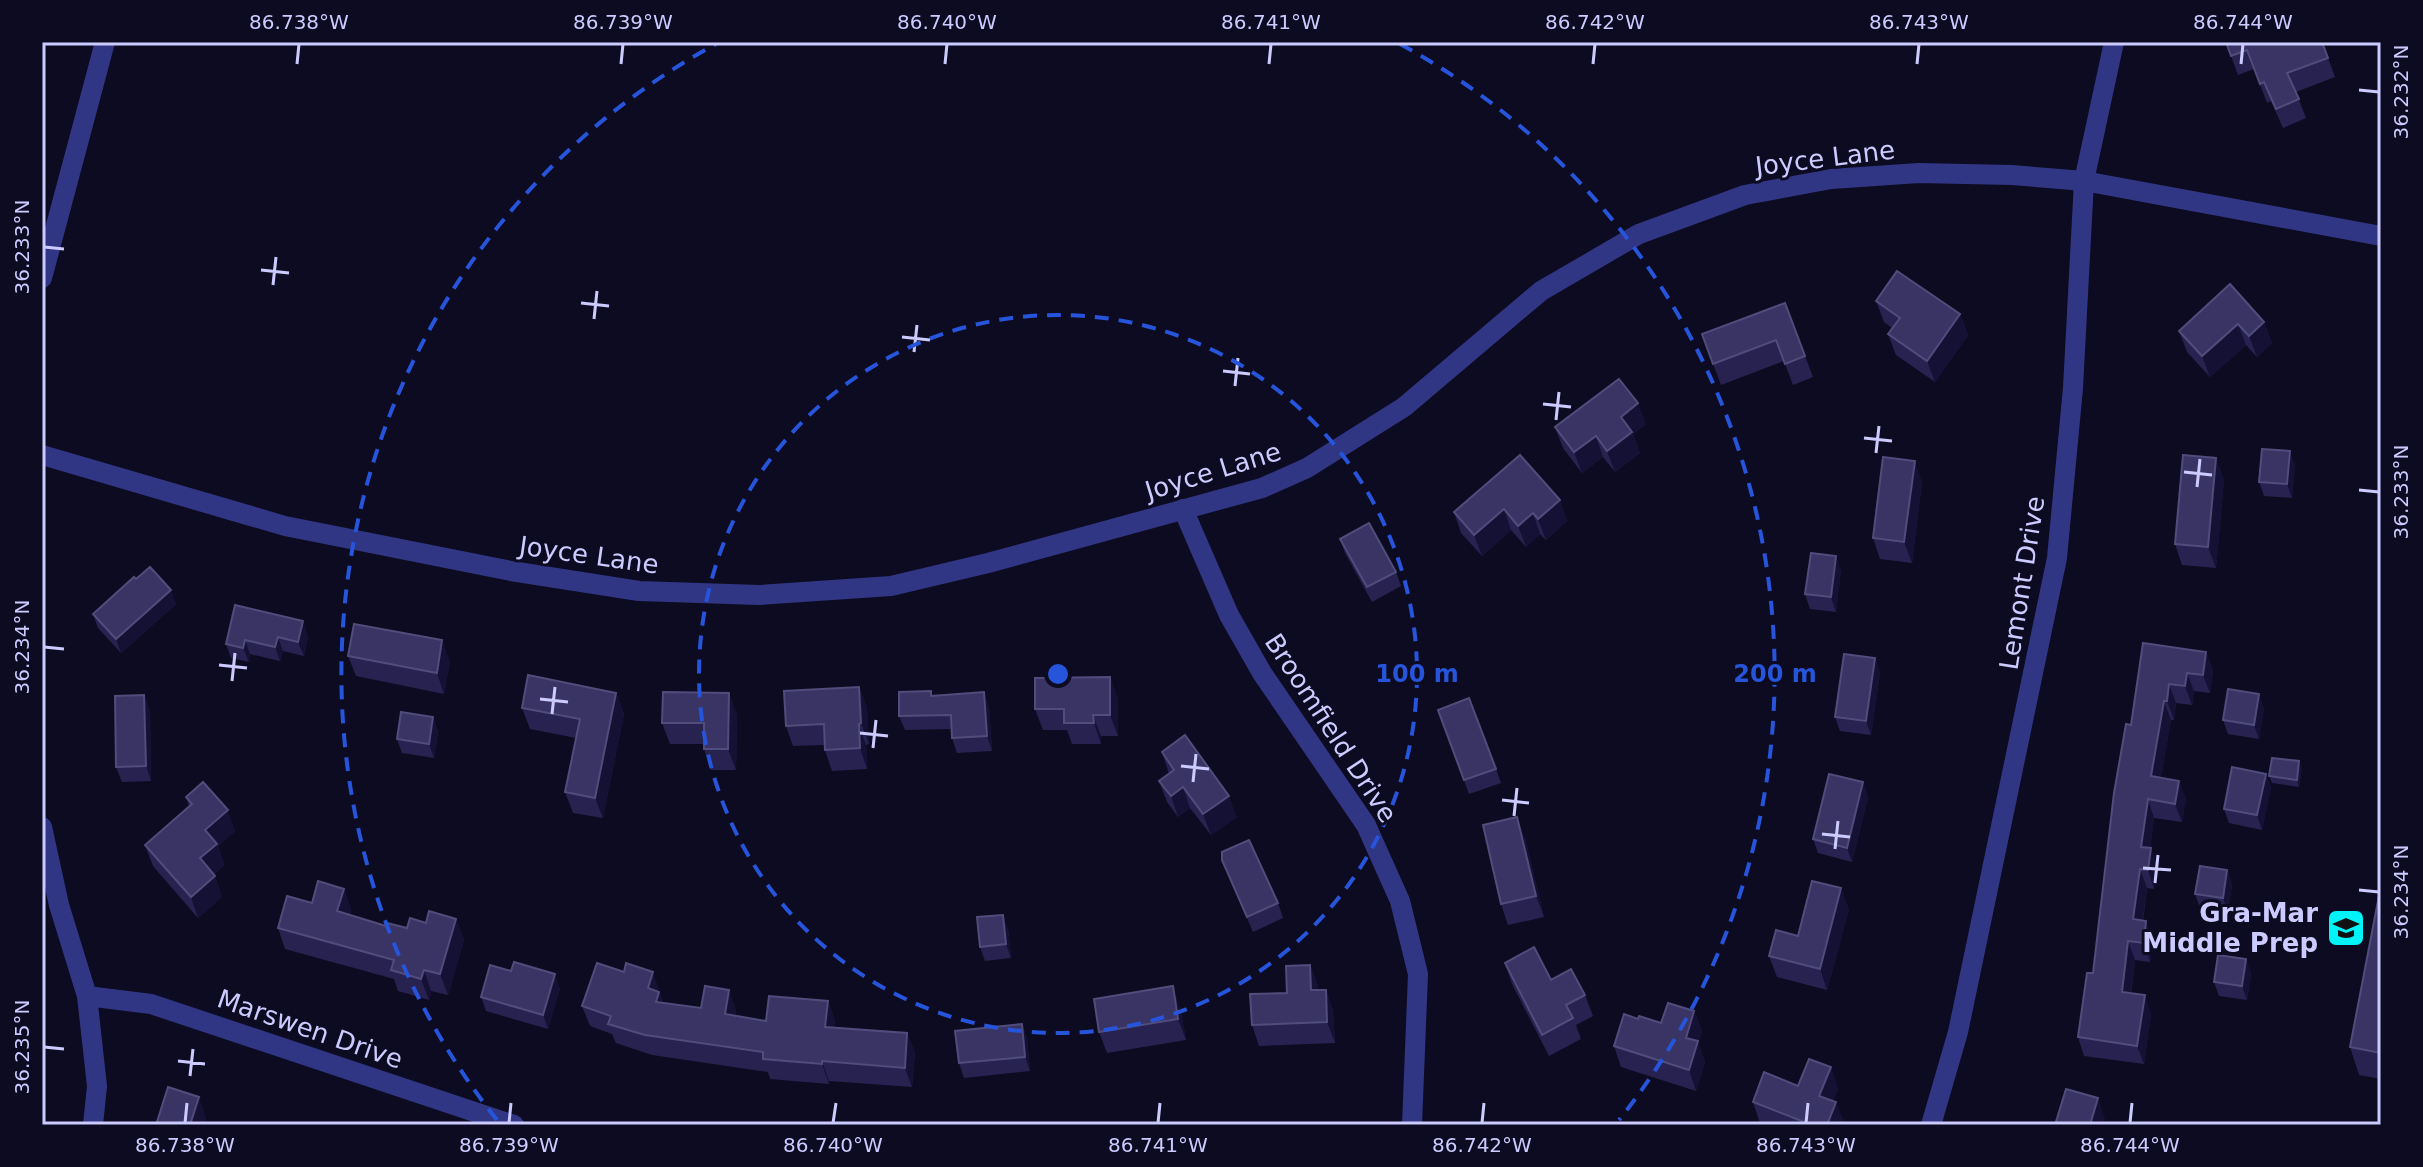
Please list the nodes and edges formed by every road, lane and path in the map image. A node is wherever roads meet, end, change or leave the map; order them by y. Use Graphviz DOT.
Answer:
graph roads {
  1 [pos="105,42"];
  2 [pos="2114,42"];
  3 [pos="2084,181"];
  4 [pos="2381,236"];
  5 [pos="42,278"];
  6 [pos="42,455"];
  7 [pos="1183,509"];
  8 [pos="42,827"];
  9 [pos="87,996"];
  10 [pos="93,1125"];
  11 [pos="514,1125"];
  12 [pos="1412,1125"];
  13 [pos="1931,1125"];
  1 -- 5 [label="street"];
  2 -- 3 [label="street, Lemont Drive"];
  3 -- 4 [label="street, Joyce Lane"];
  3 -- 7 [label="street, Joyce Lane"];
  3 -- 13 [label="street, Lemont Drive"];
  6 -- 7 [label="street, Joyce Lane"];
  7 -- 12 [label="street, Broomfield Drive"];
  8 -- 9 [label="street"];
  9 -- 10 [label="street"];
  9 -- 11 [label="street, Marswen Drive"];
}
